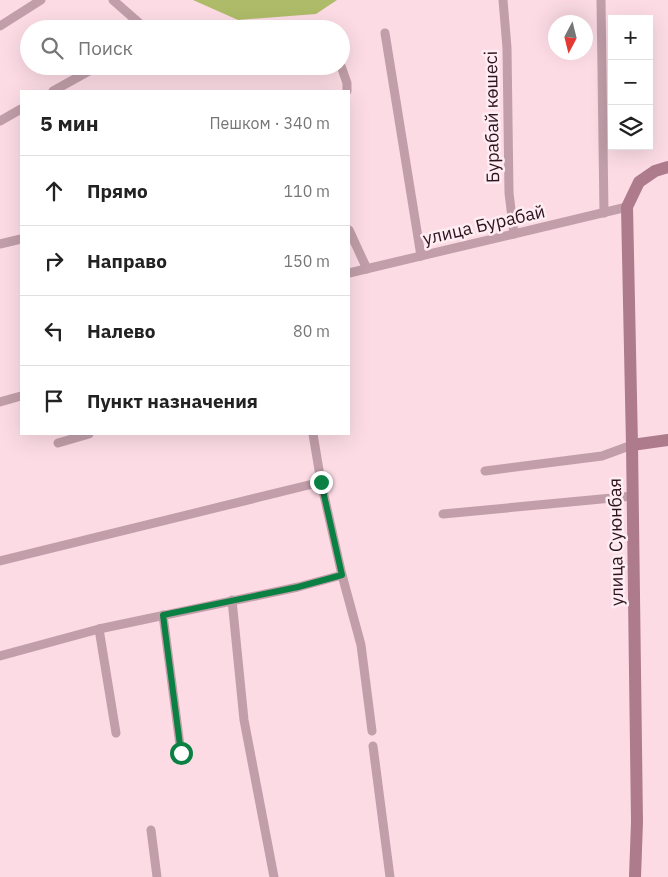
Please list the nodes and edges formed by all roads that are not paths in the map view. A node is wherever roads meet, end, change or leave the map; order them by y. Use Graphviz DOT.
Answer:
graph roads {
  1 [pos="41,0"];
  2 [pos="114,0"];
  3 [pos="503,0"];
  4 [pos="601,0"];
  5 [pos="136,20"];
  6 [pos="0,26"];
  7 [pos="385,33"];
  8 [pos="82,75"];
  9 [pos="344,75"];
  10 [pos="55,90"];
  11 [pos="346,90"];
  12 [pos="20,110"];
  13 [pos="0,121"];
  14 [pos="668,167"];
  15 [pos="626,207"];
  16 [pos="604,214"];
  17 [pos="350,232"];
  18 [pos="514,234"];
  19 [pos="20,239"];
  20 [pos="0,244"];
  21 [pos="421,256"];
  22 [pos="367,269"];
  23 [pos="350,273"];
  24 [pos="20,396"];
  25 [pos="0,402"];
  26 [pos="86,435"];
  27 [pos="313,435"];
  28 [pos="668,440"];
  29 [pos="58,443"];
  30 [pos="632,445"];
  31 [pos="485,471"];
  32 [pos="321,482"];
  33 [pos="633,496"];
  34 [pos="443,514"];
  35 [pos="0,561"];
  36 [pos="342,575"];
  37 [pos="232,600"];
  38 [pos="163,615"];
  39 [pos="99,629"];
  40 [pos="0,656"];
  41 [pos="372,731"];
  42 [pos="116,733"];
  43 [pos="373,746"];
  44 [pos="181,753"];
  45 [pos="151,830"];
  46 [pos="157,877"];
  47 [pos="274,877"];
  48 [pos="390,877"];
  49 [pos="635,877"];
  1 -- 6 [label="street"];
  2 -- 5 [label="street"];
  3 -- 18 [label="street, Бурабай көшесі"];
  4 -- 16 [label="street"];
  7 -- 21 [label="street"];
  8 -- 10 [label="street"];
  9 -- 11 [label="street"];
  12 -- 13 [label="street"];
  14 -- 15 [label="street"];
  15 -- 16 [label="street, улица Бурабай"];
  15 -- 30 [label="street, улица Суюнбая"];
  16 -- 18 [label="street, улица Бурабай"];
  17 -- 22 [label="street"];
  18 -- 21 [label="street, улица Бурабай"];
  19 -- 20 [label="street"];
  21 -- 22 [label="street, улица Бурабай"];
  22 -- 23 [label="street, улица Бурабай"];
  24 -- 25 [label="street"];
  26 -- 29 [label="street"];
  27 -- 32 [label="street"];
  28 -- 30 [label="street"];
  30 -- 31 [label="street"];
  30 -- 33 [label="street, улица Суюнбая"];
  32 -- 35 [label="street"];
  32 -- 36 [label="street"];
  33 -- 34 [label="street"];
  33 -- 49 [label="street, улица Суюнбая"];
  36 -- 37 [label="street"];
  36 -- 41 [label="street"];
  37 -- 38 [label="street"];
  37 -- 47 [label="street"];
  38 -- 39 [label="street"];
  38 -- 44 [label="street"];
  39 -- 40 [label="street"];
  39 -- 42 [label="street"];
  43 -- 48 [label="street"];
  45 -- 46 [label="street"];
}
